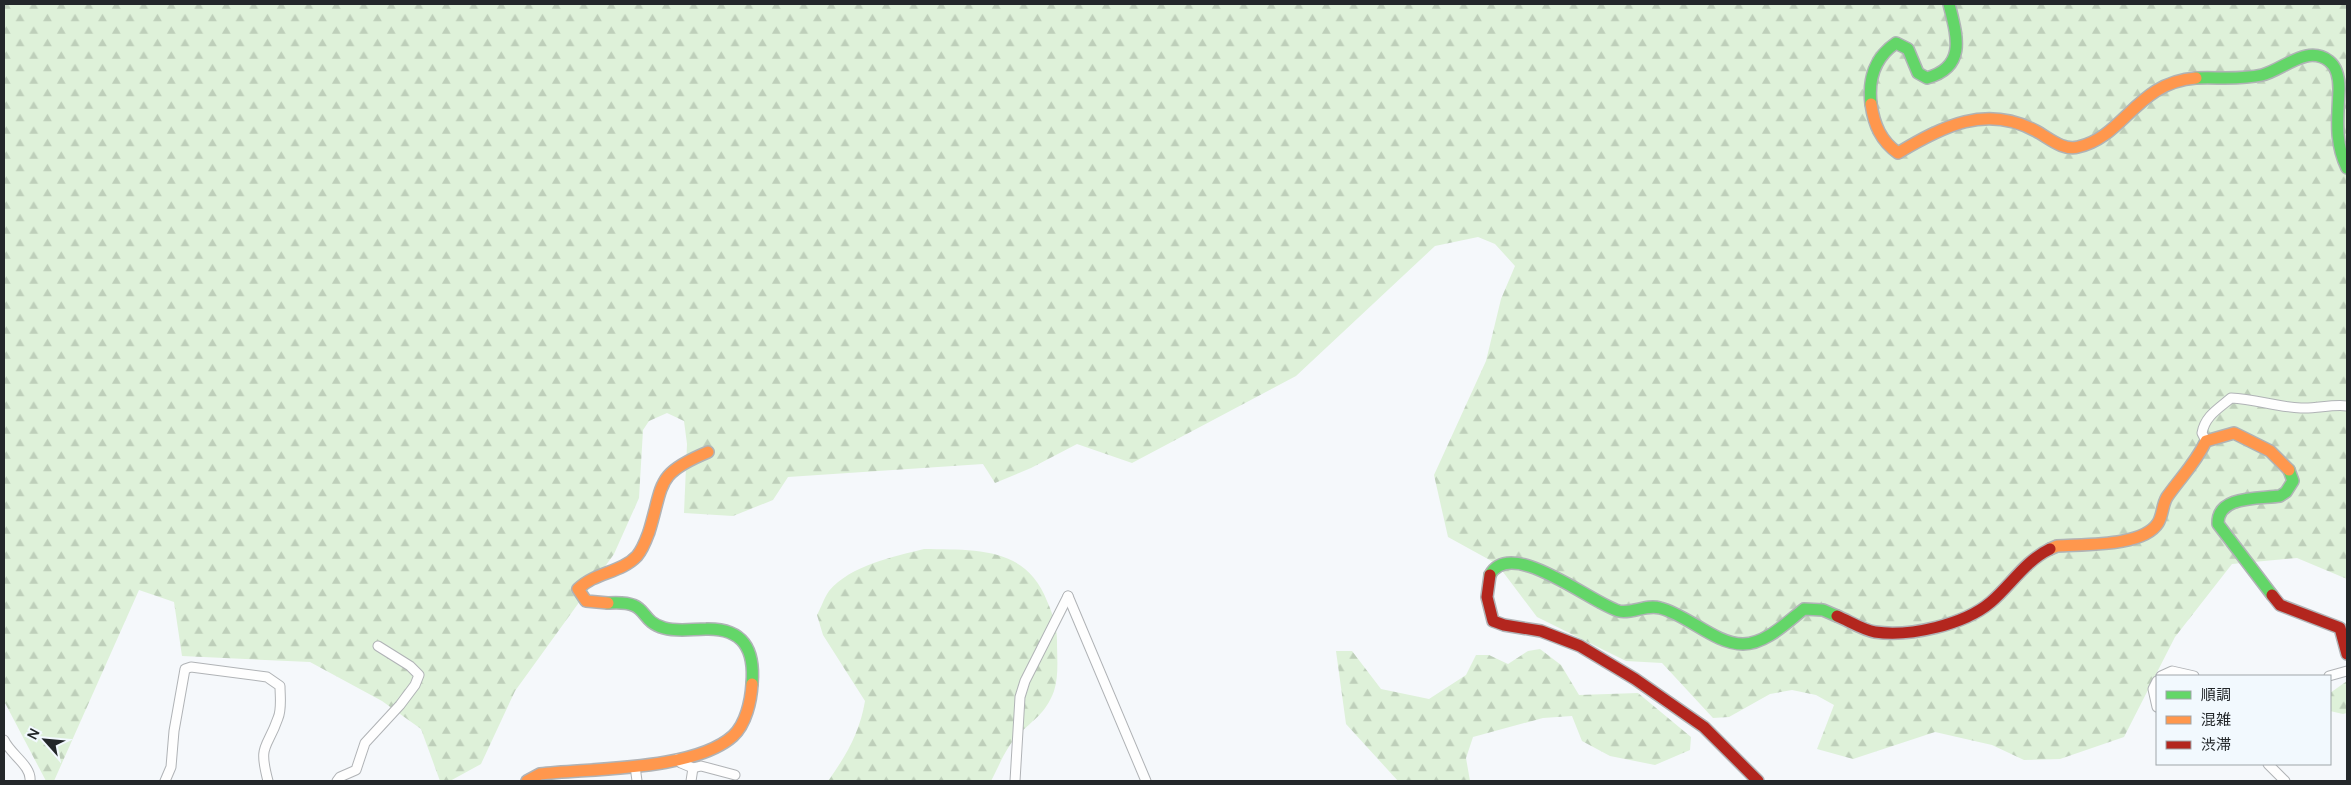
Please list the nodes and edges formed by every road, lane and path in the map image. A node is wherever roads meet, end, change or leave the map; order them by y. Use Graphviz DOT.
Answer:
graph roads {
  1 [pos="1949,4"];
  2 [pos="2347,168"];
  3 [pos="2347,406"];
  4 [pos="2206,441"];
  5 [pos="708,452"];
  6 [pos="378,646"];
  7 [pos="2347,654"];
  8 [pos="2347,671"];
  9 [pos="2163,675"];
  10 [pos="2190,675"];
  11 [pos="2331,675"];
  12 [pos="2156,683"];
  13 [pos="2156,702"];
  14 [pos="4,740"];
  15 [pos="678,759"];
  16 [pos="2269,765"];
  17 [pos="635,766"];
  18 [pos="693,768"];
  19 [pos="735,775"];
  20 [pos="30,781"];
  21 [pos="165,781"];
  22 [pos="268,781"];
  23 [pos="337,781"];
  24 [pos="528,781"];
  25 [pos="637,781"];
  26 [pos="691,781"];
  27 [pos="1015,781"];
  28 [pos="1146,781"];
  29 [pos="1758,781"];
  30 [pos="2285,781"];
  1 -- 2 [label="street"];
  3 -- 4 [label="street"];
  4 -- 7 [label="street"];
  4 -- 29 [label="street"];
  5 -- 15 [label="street"];
  6 -- 23 [label="street"];
  8 -- 11 [label="street"];
  9 -- 10 [label="street"];
  12 -- 13 [label="street"];
  14 -- 20 [label="street"];
  15 -- 17 [label="street"];
  15 -- 18 [label="street"];
  16 -- 30 [label="street"];
  17 -- 24 [label="street"];
  17 -- 25 [label="street"];
  18 -- 19 [label="street"];
  18 -- 26 [label="street"];
  21 -- 22 [label="street"];
  27 -- 28 [label="street"];
}
